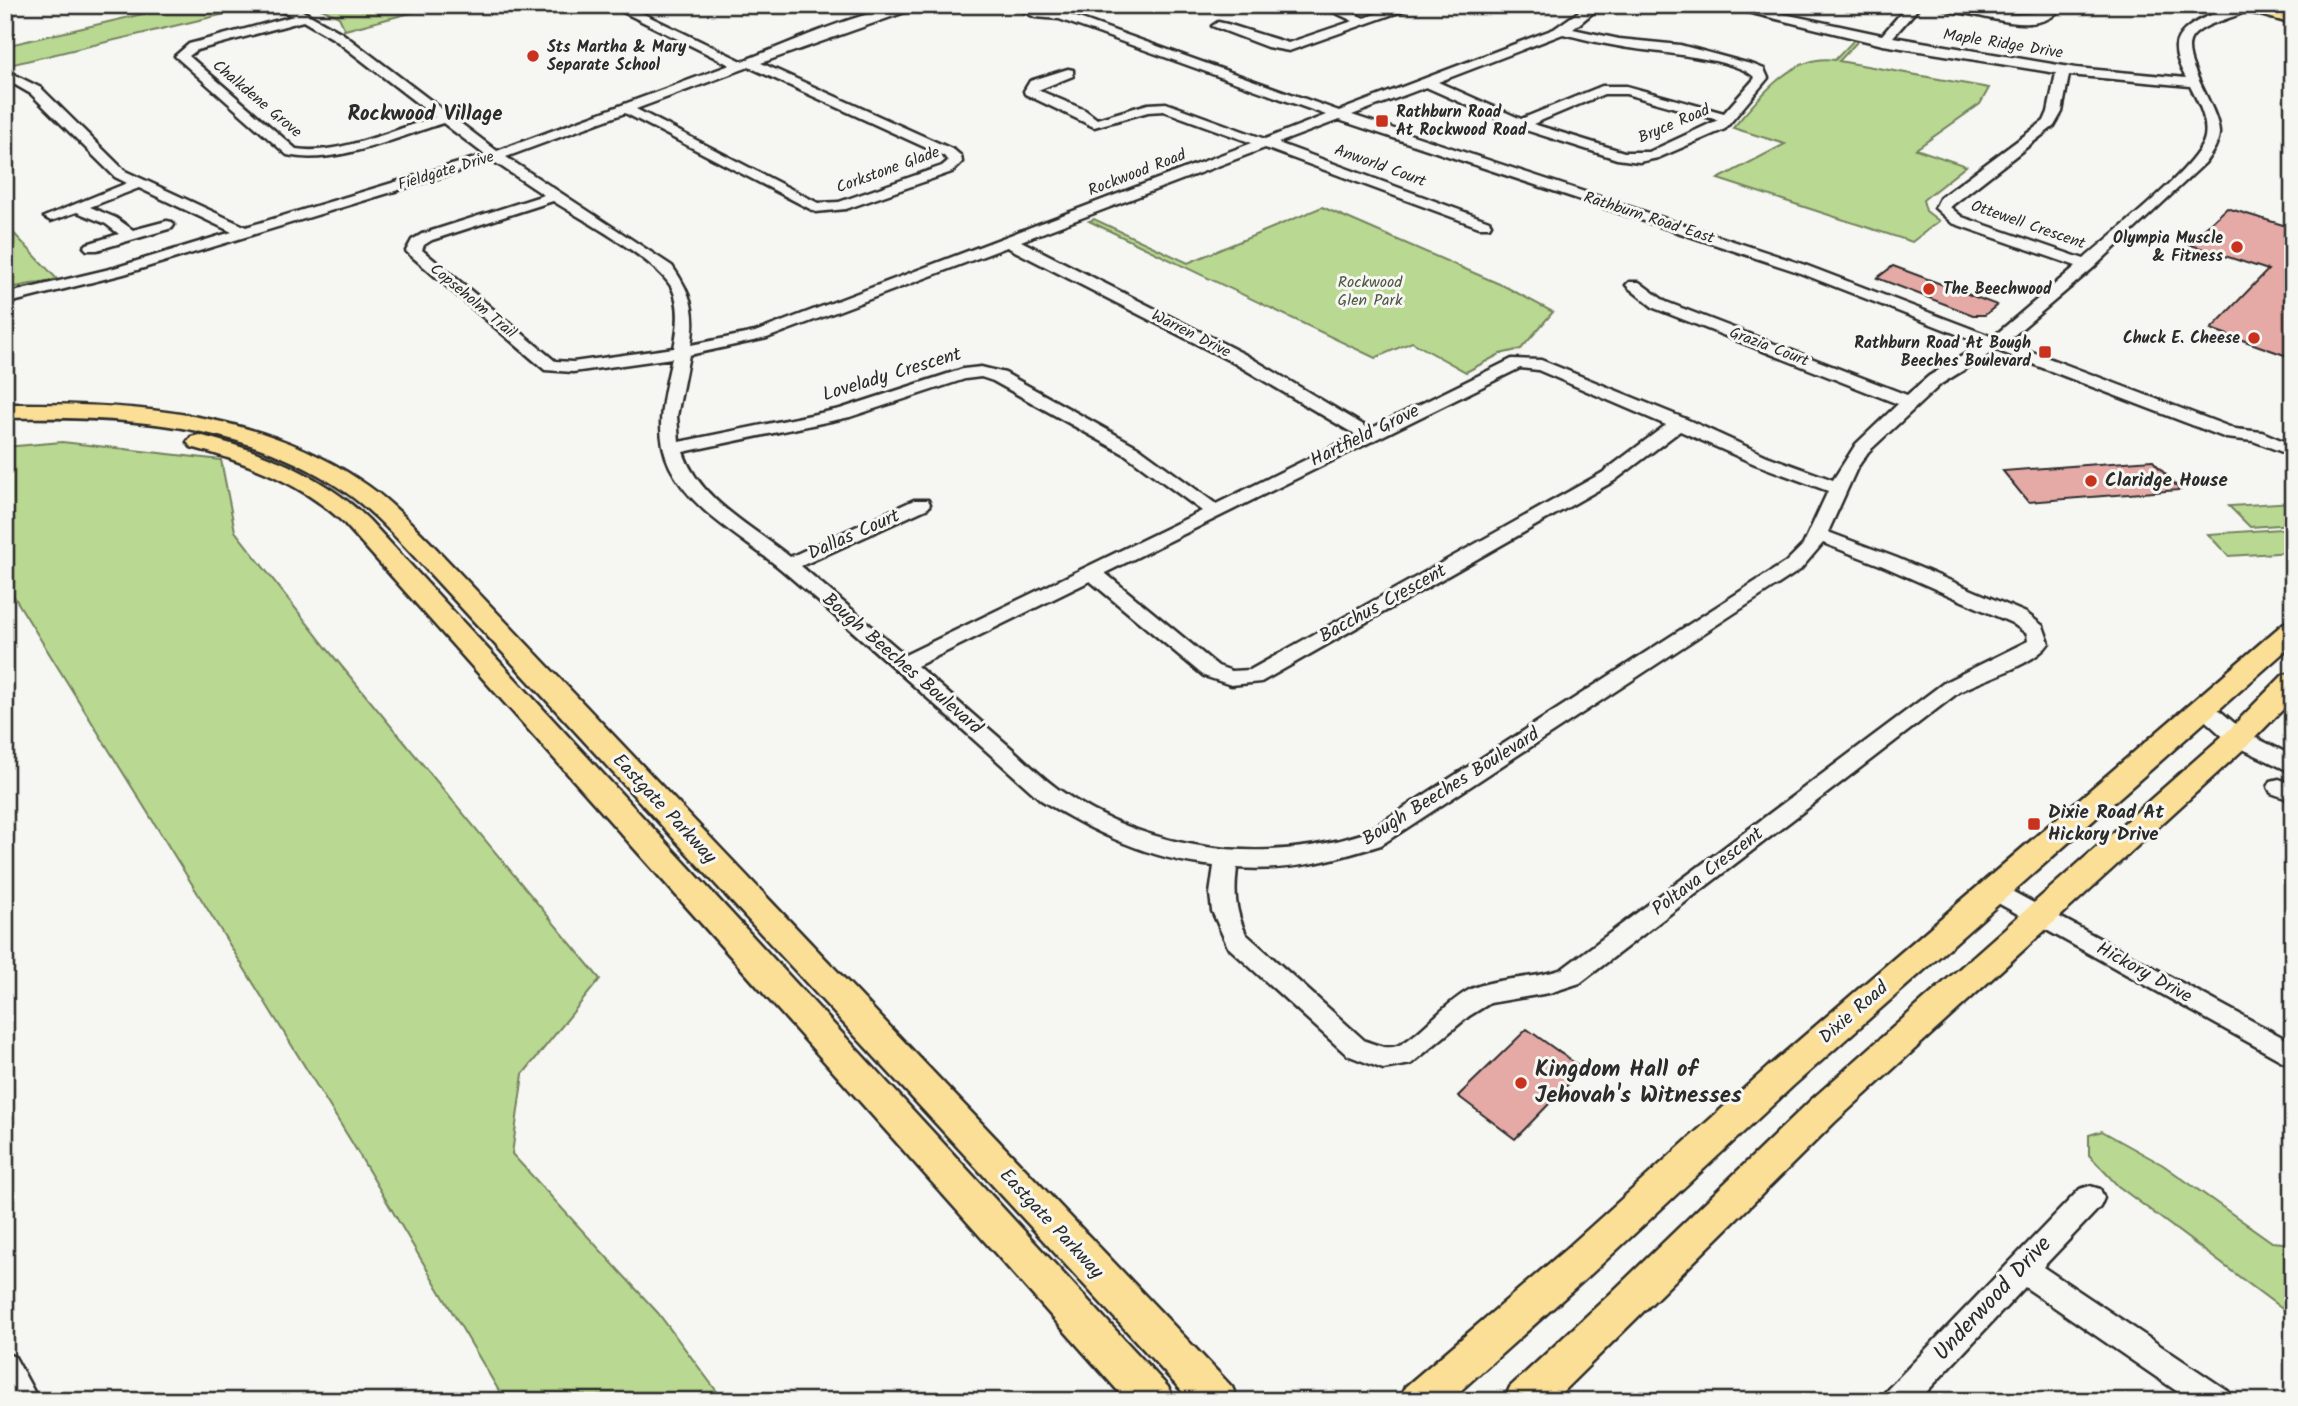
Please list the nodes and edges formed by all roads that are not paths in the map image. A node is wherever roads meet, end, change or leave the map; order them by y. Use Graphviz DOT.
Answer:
graph roads {
  1 [pos="271,5"];
  2 [pos="615,5"];
  3 [pos="897,5"];
  4 [pos="919,5"];
  5 [pos="1016,5"];
  6 [pos="1046,5"];
  7 [pos="1325,5"];
  8 [pos="1413,5"];
  9 [pos="1596,5"];
  10 [pos="1725,5"];
  11 [pos="1915,5"];
  12 [pos="1943,5"];
  13 [pos="2056,5"];
  14 [pos="2226,5"];
  15 [pos="2265,5"];
  16 [pos="2247,6"];
  17 [pos="2293,13"];
  18 [pos="879,15"];
  19 [pos="1060,16"];
  20 [pos="305,17"];
  21 [pos="2293,19"];
  22 [pos="1364,22"];
  23 [pos="2204,22"];
  24 [pos="1218,26"];
  25 [pos="1562,30"];
  26 [pos="1884,41"];
  27 [pos="747,64"];
  28 [pos="1068,72"];
  29 [pos="2063,72"];
  30 [pos="5,74"];
  31 [pos="1427,82"];
  32 [pos="2195,83"];
  33 [pos="627,109"];
  34 [pos="1338,115"];
  35 [pos="444,118"];
  36 [pos="1728,118"];
  37 [pos="1521,124"];
  38 [pos="1263,143"];
  39 [pos="495,156"];
  40 [pos="139,183"];
  41 [pos="556,195"];
  42 [pos="80,208"];
  43 [pos="51,217"];
  44 [pos="1485,224"];
  45 [pos="167,225"];
  46 [pos="246,233"];
  47 [pos="128,234"];
  48 [pos="1010,242"];
  49 [pos="92,247"];
  50 [pos="2088,265"];
  51 [pos="1634,285"];
  52 [pos="5,299"];
  53 [pos="1994,344"];
  54 [pos="682,351"];
  55 [pos="1909,402"];
  56 [pos="5,411"];
  57 [pos="1680,424"];
  58 [pos="5,426"];
  59 [pos="2232,433"];
  60 [pos="1368,435"];
  61 [pos="672,449"];
  62 [pos="2293,451"];
  63 [pos="2293,466"];
  64 [pos="1838,488"];
  65 [pos="921,504"];
  66 [pos="1214,511"];
  67 [pos="1818,535"];
  68 [pos="788,565"];
  69 [pos="1091,572"];
  70 [pos="2293,629"];
  71 [pos="902,665"];
  72 [pos="2293,682"];
  73 [pos="2205,709"];
  74 [pos="2249,743"];
  75 [pos="2293,765"];
  76 [pos="1226,859"];
  77 [pos="1994,891"];
  78 [pos="2040,916"];
  79 [pos="2293,1056"];
  80 [pos="2090,1198"];
  81 [pos="2021,1268"];
  82 [pos="5,1367"];
  83 [pos="24,1401"];
  84 [pos="1154,1401"];
  85 [pos="1218,1401"];
  86 [pos="1419,1401"];
  87 [pos="1524,1401"];
  88 [pos="1897,1401"];
  89 [pos="2217,1401"];
  1 -- 20 [label="street, Bough Beeches Boulevard"];
  2 -- 27 [label="street"];
  3 -- 18 [label="street, Fieldgate Drive"];
  4 -- 18 [label="street, Fieldgate Drive"];
  5 -- 19 [label="street, Rathburn Road East"];
  6 -- 19 [label="street, Rathburn Road East"];
  7 -- 22 [label="street"];
  8 -- 22 [label="street"];
  9 -- 25 [label="street, Rockwood Road"];
  10 -- 26 [label="street, Maple Ridge Drive"];
  11 -- 26 [label="street"];
  12 -- 13 [label="street"];
  14 -- 23 [label="street, Bough Beeches Boulevard"];
  15 -- 17 [label="main road"];
  16 -- 21 [label="main road"];
  16 -- 23 [label="street, Bough Beeches Boulevard"];
  18 -- 27 [label="street, Fieldgate Drive"];
  19 -- 34 [label="street, Rathburn Road East"];
  20 -- 35 [label="street, Bough Beeches Boulevard"];
  20 -- 35 [label="street, Chalkdene Grove"];
  22 -- 24 [label="street"];
  23 -- 32 [label="street, Bough Beeches Boulevard"];
  25 -- 31 [label="street, Rockwood Road"];
  25 -- 36 [label="street, Bryce Road"];
  26 -- 29 [label="street, Maple Ridge Drive"];
  27 -- 33 [label="street, Fieldgate Drive"];
  27 -- 33 [label="street, Corkstone Glade"];
  28 -- 38 [label="street, Anworld Court"];
  29 -- 32 [label="street, Maple Ridge Drive"];
  29 -- 50 [label="street, Ottewell Crescent"];
  30 -- 40 [label="street"];
  31 -- 34 [label="street, Rockwood Road"];
  31 -- 37 [label="street, Bryce Road"];
  32 -- 50 [label="street, Bough Beeches Boulevard"];
  33 -- 39 [label="street, Fieldgate Drive"];
  34 -- 38 [label="street, Rockwood Road"];
  34 -- 53 [label="street, Rathburn Road East"];
  35 -- 39 [label="street, Bough Beeches Boulevard"];
  36 -- 37 [label="street"];
  36 -- 37 [label="street, Bryce Road"];
  38 -- 44 [label="street, Anworld Court"];
  38 -- 48 [label="street, Rockwood Road"];
  39 -- 41 [label="street, Bough Beeches Boulevard"];
  39 -- 46 [label="street, Fieldgate Drive"];
  40 -- 42 [label="street"];
  40 -- 46 [label="street"];
  41 -- 54 [label="street, Bough Beeches Boulevard"];
  41 -- 54 [label="street, Copseholm Trail"];
  42 -- 43 [label="street"];
  42 -- 47 [label="street"];
  45 -- 47 [label="street"];
  46 -- 52 [label="street, Fieldgate Drive"];
  47 -- 49 [label="street"];
  48 -- 54 [label="street, Rockwood Road"];
  48 -- 60 [label="street, Warren Drive"];
  50 -- 53 [label="street, Bough Beeches Boulevard"];
  51 -- 55 [label="street, Grazia Court"];
  53 -- 55 [label="street, Bough Beeches Boulevard"];
  53 -- 59 [label="street, Rathburn Road East"];
  54 -- 61 [label="street, Bough Beeches Boulevard"];
  55 -- 64 [label="street, Bough Beeches Boulevard"];
  56 -- 85 [label="main road, Eastgate Parkway"];
  57 -- 60 [label="street, Hartfield Grove"];
  57 -- 64 [label="street, Hartfield Grove"];
  57 -- 69 [label="street, Bacchus Crescent"];
  58 -- 84 [label="main road, Eastgate Parkway"];
  59 -- 62 [label="street, Rathburn Road East"];
  59 -- 63 [label="street, Rathburn Road East"];
  60 -- 66 [label="street, Hartfield Grove"];
  61 -- 66 [label="street, Lovelady Crescent"];
  61 -- 68 [label="street, Bough Beeches Boulevard"];
  64 -- 67 [label="street, Bough Beeches Boulevard"];
  65 -- 68 [label="street, Dallas Court"];
  66 -- 69 [label="street, Hartfield Grove"];
  67 -- 76 [label="street, Bough Beeches Boulevard"];
  67 -- 76 [label="street, Poltava Crescent"];
  68 -- 71 [label="street, Bough Beeches Boulevard"];
  69 -- 71 [label="street, Hartfield Grove"];
  70 -- 73 [label="main road, Dixie Road"];
  71 -- 76 [label="street, Bough Beeches Boulevard"];
  72 -- 74 [label="main road"];
  73 -- 74 [label="street"];
  73 -- 77 [label="main road, Dixie Road"];
  74 -- 75 [label="street"];
  74 -- 78 [label="main road"];
  77 -- 78 [label="street, Hickory Drive"];
  77 -- 86 [label="main road, Dixie Road"];
  78 -- 79 [label="street, Hickory Drive"];
  78 -- 87 [label="main road"];
  80 -- 81 [label="street, Underwood Drive"];
  81 -- 88 [label="street, Underwood Drive"];
  81 -- 89 [label="street"];
  82 -- 83 [label="street"];
}
